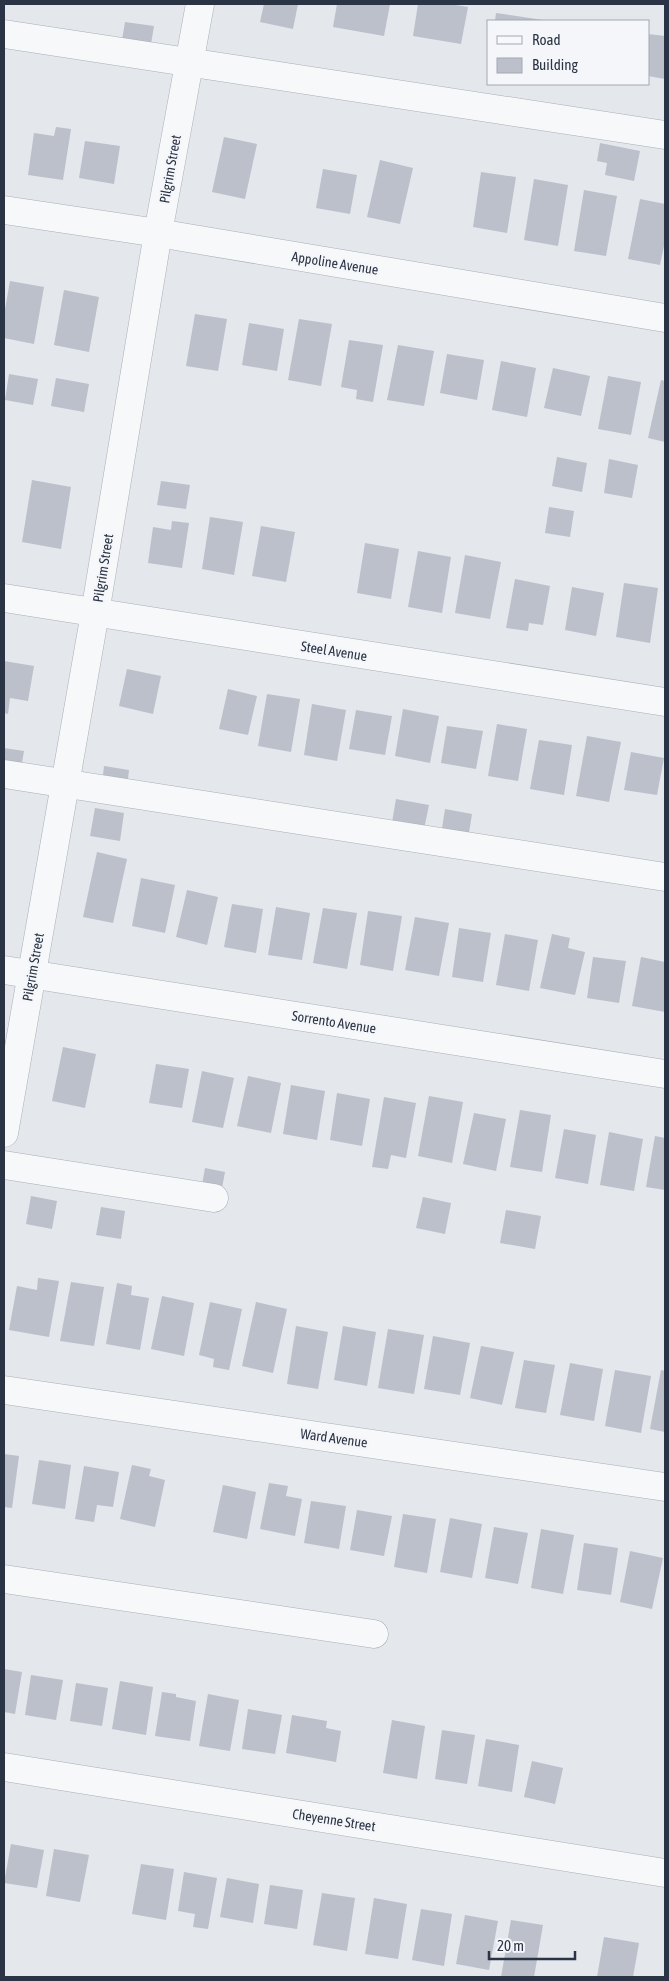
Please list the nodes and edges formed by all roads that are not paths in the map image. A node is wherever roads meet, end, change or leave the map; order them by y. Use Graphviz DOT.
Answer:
graph roads {
  1 [pos="200,4"];
  2 [pos="4,34"];
  3 [pos="190,62"];
  4 [pos="665,136"];
  5 [pos="4,210"];
  6 [pos="158,233"];
  7 [pos="665,318"];
  8 [pos="4,598"];
  9 [pos="96,614"];
  10 [pos="665,702"];
  11 [pos="4,774"];
  12 [pos="65,784"];
  13 [pos="665,877"];
  14 [pos="4,970"];
  15 [pos="32,974"];
  16 [pos="665,1074"];
  17 [pos="4,1132"];
  18 [pos="4,1165"];
  19 [pos="214,1198"];
  20 [pos="4,1390"];
  21 [pos="665,1487"];
  22 [pos="4,1579"];
  23 [pos="374,1634"];
  24 [pos="4,1767"];
  25 [pos="665,1873"];
  1 -- 3 [label="street, Pilgrim Street"];
  2 -- 3 [label="street"];
  3 -- 4 [label="street"];
  3 -- 6 [label="street, Pilgrim Street"];
  5 -- 6 [label="street, Appoline Avenue"];
  6 -- 7 [label="street, Appoline Avenue"];
  6 -- 9 [label="street, Pilgrim Street"];
  8 -- 9 [label="street, Steel Avenue"];
  9 -- 10 [label="street, Steel Avenue"];
  9 -- 12 [label="street, Pilgrim Street"];
  11 -- 12 [label="street"];
  12 -- 13 [label="street"];
  12 -- 15 [label="street, Pilgrim Street"];
  14 -- 15 [label="street, Sorrento Avenue"];
  15 -- 16 [label="street, Sorrento Avenue"];
  15 -- 17 [label="street, Pilgrim Street"];
  18 -- 19 [label="street"];
  20 -- 21 [label="street, Ward Avenue"];
  22 -- 23 [label="street"];
  24 -- 25 [label="street, Cheyenne Street"];
}
